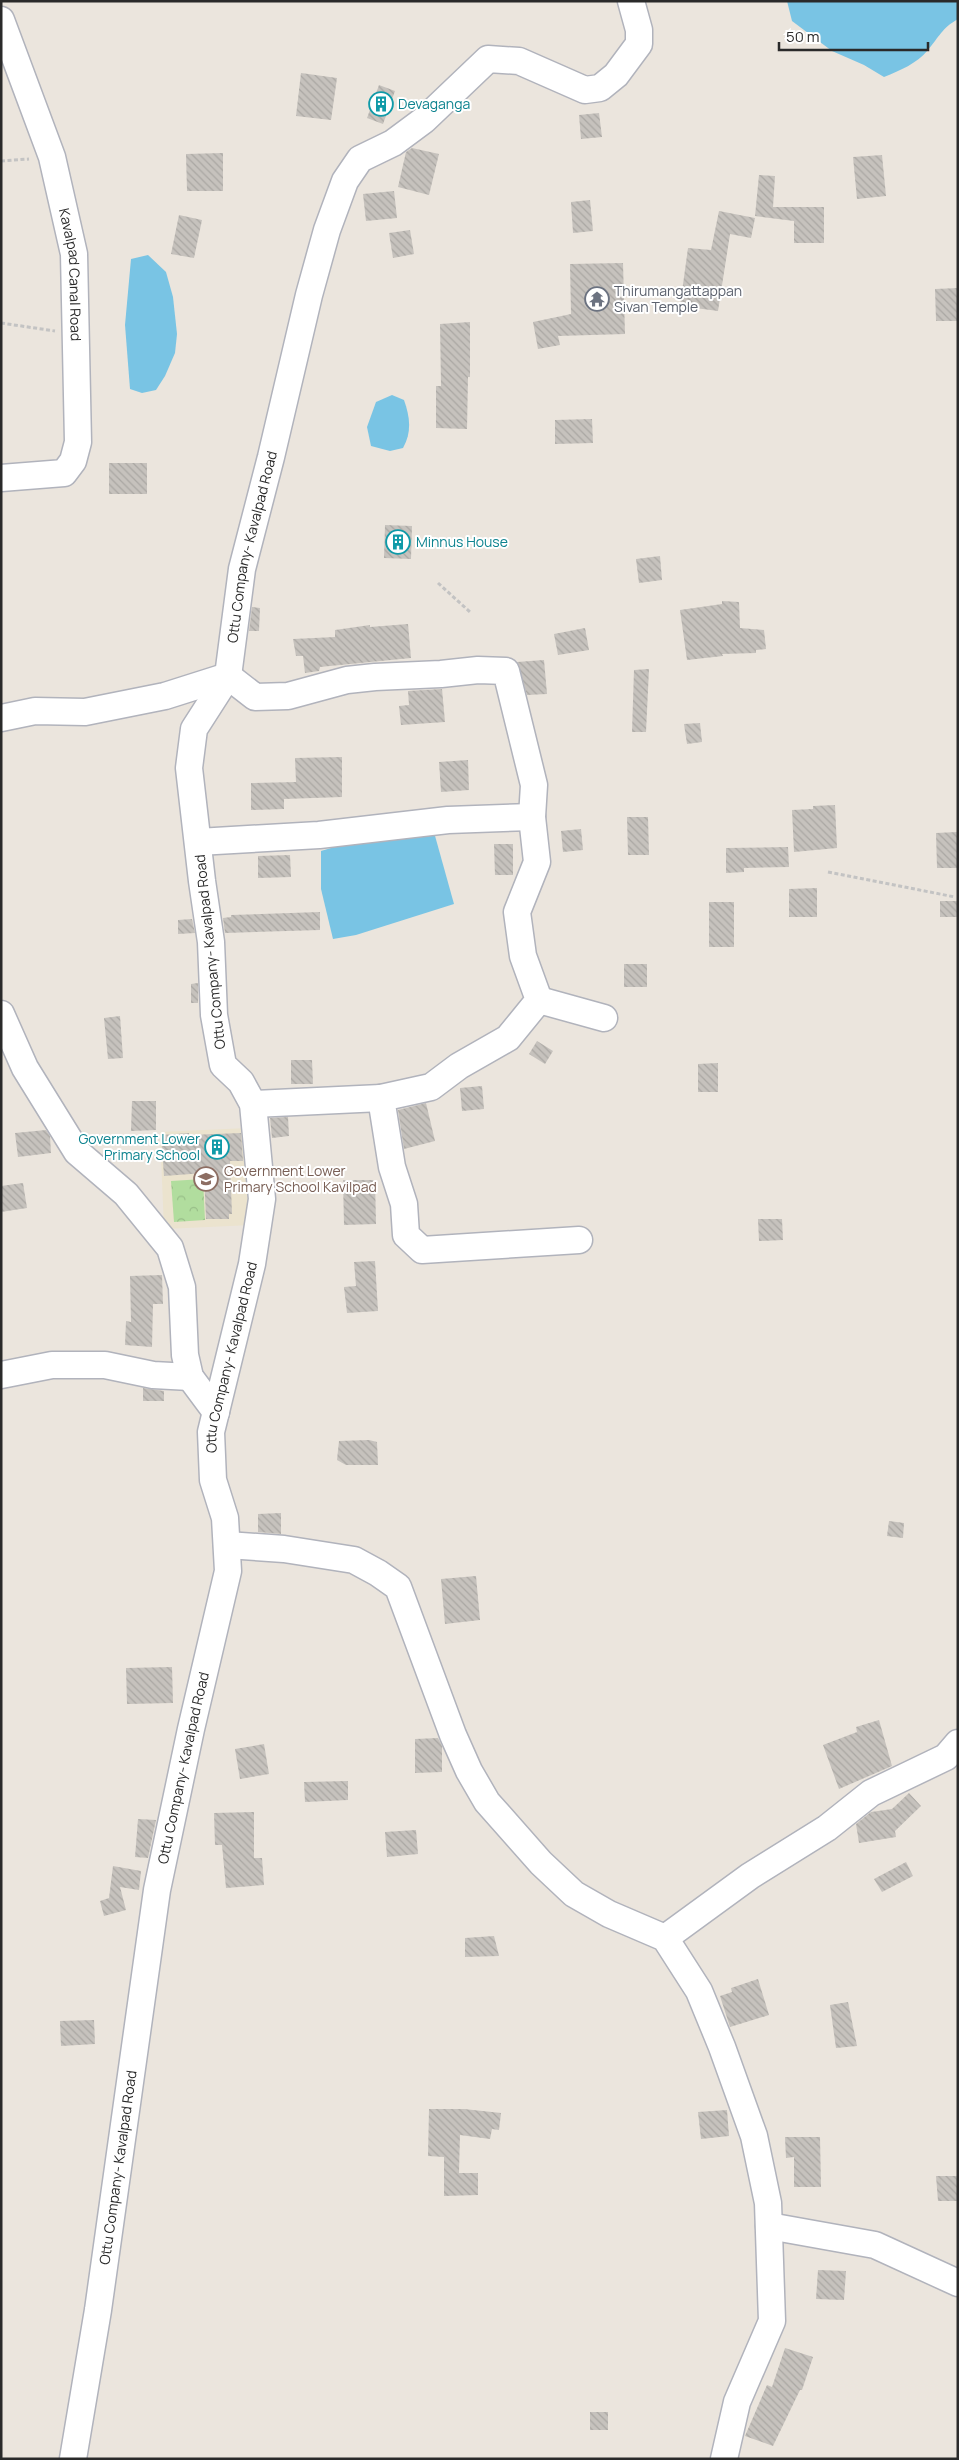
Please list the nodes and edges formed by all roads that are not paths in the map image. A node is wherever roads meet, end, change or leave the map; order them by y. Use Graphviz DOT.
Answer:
graph roads {
  1 [pos="631,1"];
  2 [pos="1,20"];
  3 [pos="1,478"];
  4 [pos="228,676"];
  5 [pos="1,718"];
  6 [pos="532,817"];
  7 [pos="198,842"];
  8 [pos="539,1000"];
  9 [pos="1,1014"];
  10 [pos="604,1018"];
  11 [pos="381,1098"];
  12 [pos="252,1104"];
  13 [pos="579,1240"];
  14 [pos="1,1375"];
  15 [pos="190,1377"];
  16 [pos="216,1412"];
  17 [pos="227,1545"];
  18 [pos="958,1743"];
  19 [pos="665,1938"];
  20 [pos="769,2226"];
  21 [pos="958,2283"];
  22 [pos="73,2459"];
  23 [pos="724,2459"];
  1 -- 4 [label="street, Ottu Company- Kavalpad Road"];
  2 -- 3 [label="street, Kavalpad Canal Road"];
  4 -- 5 [label="street"];
  4 -- 6 [label="street"];
  4 -- 7 [label="street, Ottu Company- Kavalpad Road"];
  6 -- 7 [label="street"];
  6 -- 8 [label="street"];
  7 -- 12 [label="street, Ottu Company- Kavalpad Road"];
  8 -- 10 [label="street"];
  8 -- 11 [label="street"];
  9 -- 15 [label="street"];
  11 -- 12 [label="street"];
  11 -- 13 [label="street"];
  12 -- 16 [label="street, Ottu Company- Kavalpad Road"];
  14 -- 15 [label="street"];
  15 -- 16 [label="street"];
  16 -- 17 [label="street, Ottu Company- Kavalpad Road"];
  17 -- 19 [label="street"];
  17 -- 22 [label="street, Ottu Company- Kavalpad Road"];
  18 -- 19 [label="street"];
  19 -- 20 [label="street"];
  20 -- 21 [label="street"];
  20 -- 23 [label="street"];
}
